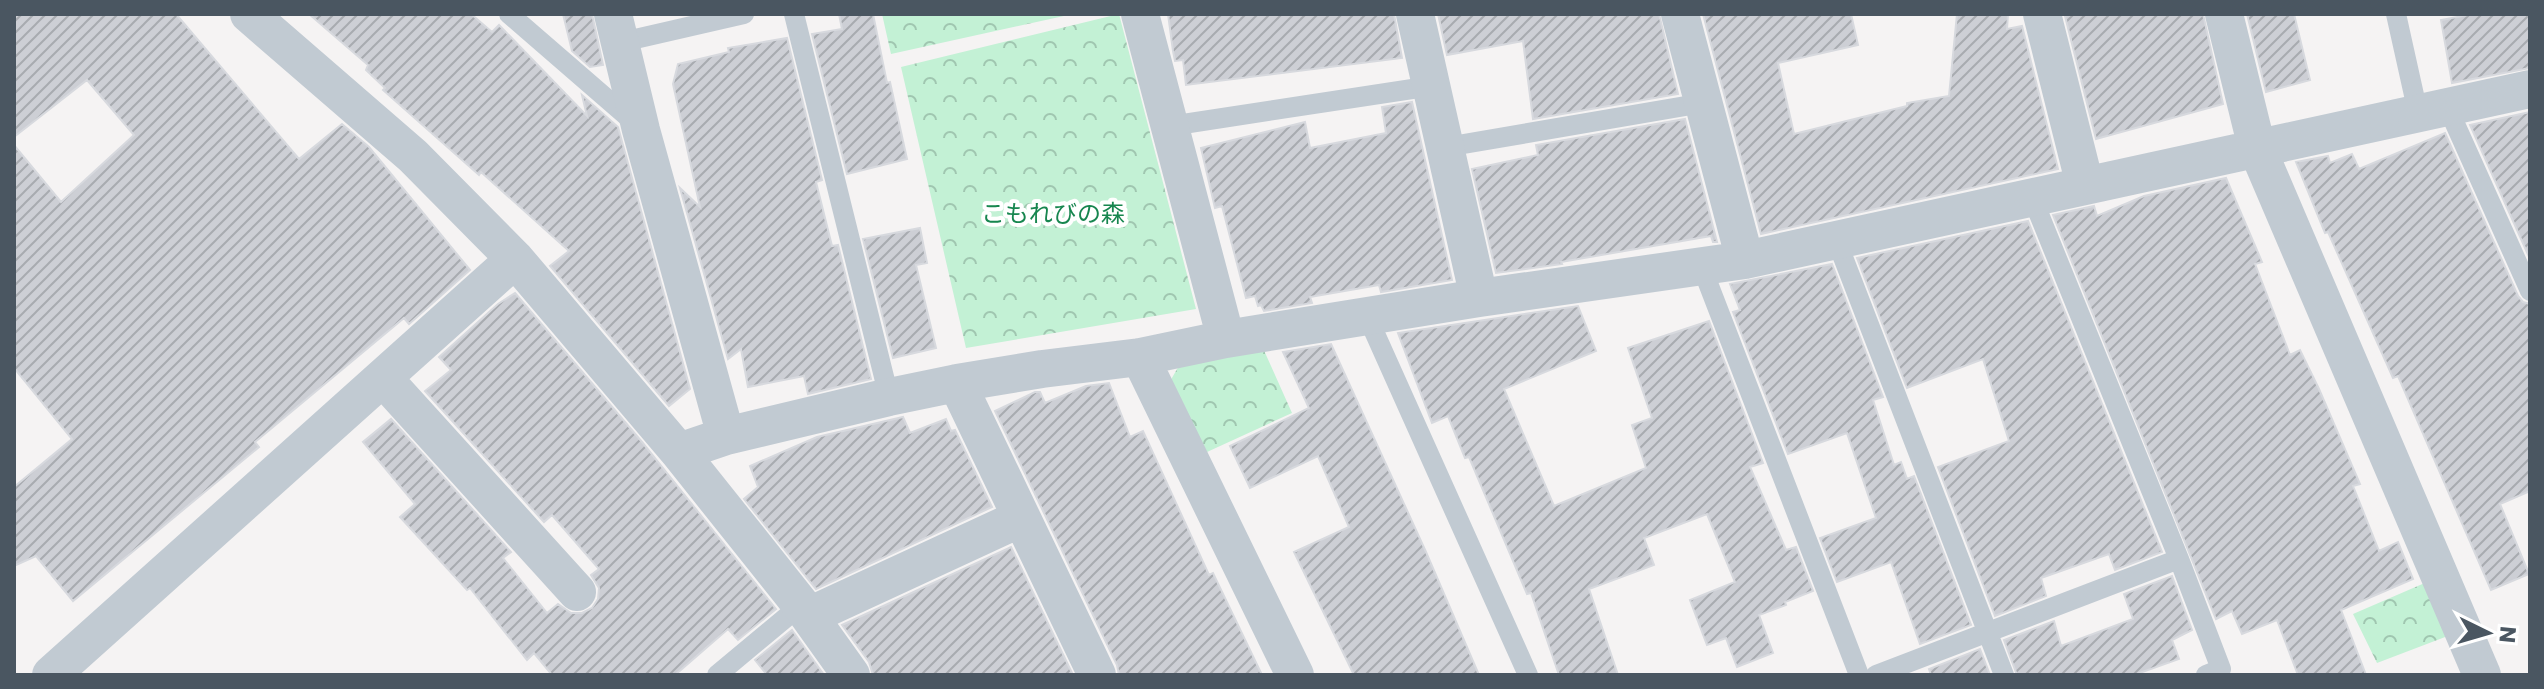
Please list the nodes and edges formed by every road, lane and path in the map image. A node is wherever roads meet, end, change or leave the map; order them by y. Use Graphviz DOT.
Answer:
graph roads {
  1 [pos="249,14"];
  2 [pos="509,14"];
  3 [pos="744,14"];
  4 [pos="794,14"];
  5 [pos="1140,14"];
  6 [pos="1415,14"];
  7 [pos="1680,14"];
  8 [pos="2042,14"];
  9 [pos="2224,14"];
  10 [pos="2396,14"];
  11 [pos="617,28"];
  12 [pos="1432,86"];
  13 [pos="2530,89"];
  14 [pos="1703,103"];
  15 [pos="2433,110"];
  16 [pos="1170,126"];
  17 [pos="641,130"];
  18 [pos="1446,147"];
  19 [pos="2257,148"];
  20 [pos="2085,185"];
  21 [pos="2032,197"];
  22 [pos="1836,239"];
  23 [pos="515,259"];
  24 [pos="1745,260"];
  25 [pos="1701,265"];
  26 [pos="2530,291"];
  27 [pos="1479,298"];
  28 [pos="1368,318"];
  29 [pos="1226,339"];
  30 [pos="1140,357"];
  31 [pos="383,378"];
  32 [pos="957,383"];
  33 [pos="889,397"];
  34 [pos="726,436"];
  35 [pos="679,452"];
  36 [pos="1021,518"];
  37 [pos="2179,559"];
  38 [pos="577,592"];
  39 [pos="805,611"];
  40 [pos="1987,633"];
  41 [pos="51,675"];
  42 [pos="717,675"];
  43 [pos="851,675"];
  44 [pos="1097,675"];
  45 [pos="1295,675"];
  46 [pos="1528,675"];
  47 [pos="1859,675"];
  48 [pos="1876,675"];
  49 [pos="2004,675"];
  50 [pos="2206,675"];
  51 [pos="2482,675"];
  1 -- 23 [label="street"];
  2 -- 17 [label="lane"];
  3 -- 11 [label="lane"];
  4 -- 33 [label="lane"];
  5 -- 16 [label="street"];
  6 -- 12 [label="street"];
  7 -- 14 [label="street"];
  8 -- 20 [label="street"];
  9 -- 19 [label="street"];
  10 -- 15 [label="lane"];
  11 -- 17 [label="street"];
  12 -- 16 [label="lane"];
  12 -- 18 [label="street"];
  13 -- 15 [label="street"];
  14 -- 18 [label="lane"];
  14 -- 24 [label="street"];
  15 -- 19 [label="street"];
  15 -- 26 [label="lane"];
  16 -- 29 [label="street"];
  17 -- 34 [label="street"];
  18 -- 27 [label="street"];
  19 -- 20 [label="street"];
  19 -- 51 [label="street"];
  20 -- 21 [label="street"];
  21 -- 22 [label="street"];
  21 -- 37 [label="lane"];
  22 -- 24 [label="street"];
  22 -- 40 [label="lane"];
  23 -- 31 [label="street"];
  23 -- 35 [label="street"];
  24 -- 25 [label="street"];
  25 -- 27 [label="street"];
  25 -- 47 [label="lane"];
  27 -- 28 [label="street"];
  28 -- 29 [label="street"];
  28 -- 46 [label="lane"];
  29 -- 30 [label="street"];
  30 -- 32 [label="street"];
  30 -- 45 [label="street"];
  31 -- 38 [label="street"];
  31 -- 41 [label="street"];
  32 -- 33 [label="street"];
  32 -- 36 [label="street"];
  33 -- 34 [label="street"];
  34 -- 35 [label="street"];
  35 -- 39 [label="street"];
  36 -- 39 [label="street"];
  36 -- 44 [label="street"];
  37 -- 40 [label="lane"];
  37 -- 50 [label="lane"];
  39 -- 42 [label="lane"];
  39 -- 43 [label="street"];
  40 -- 48 [label="lane"];
  40 -- 49 [label="lane"];
}
